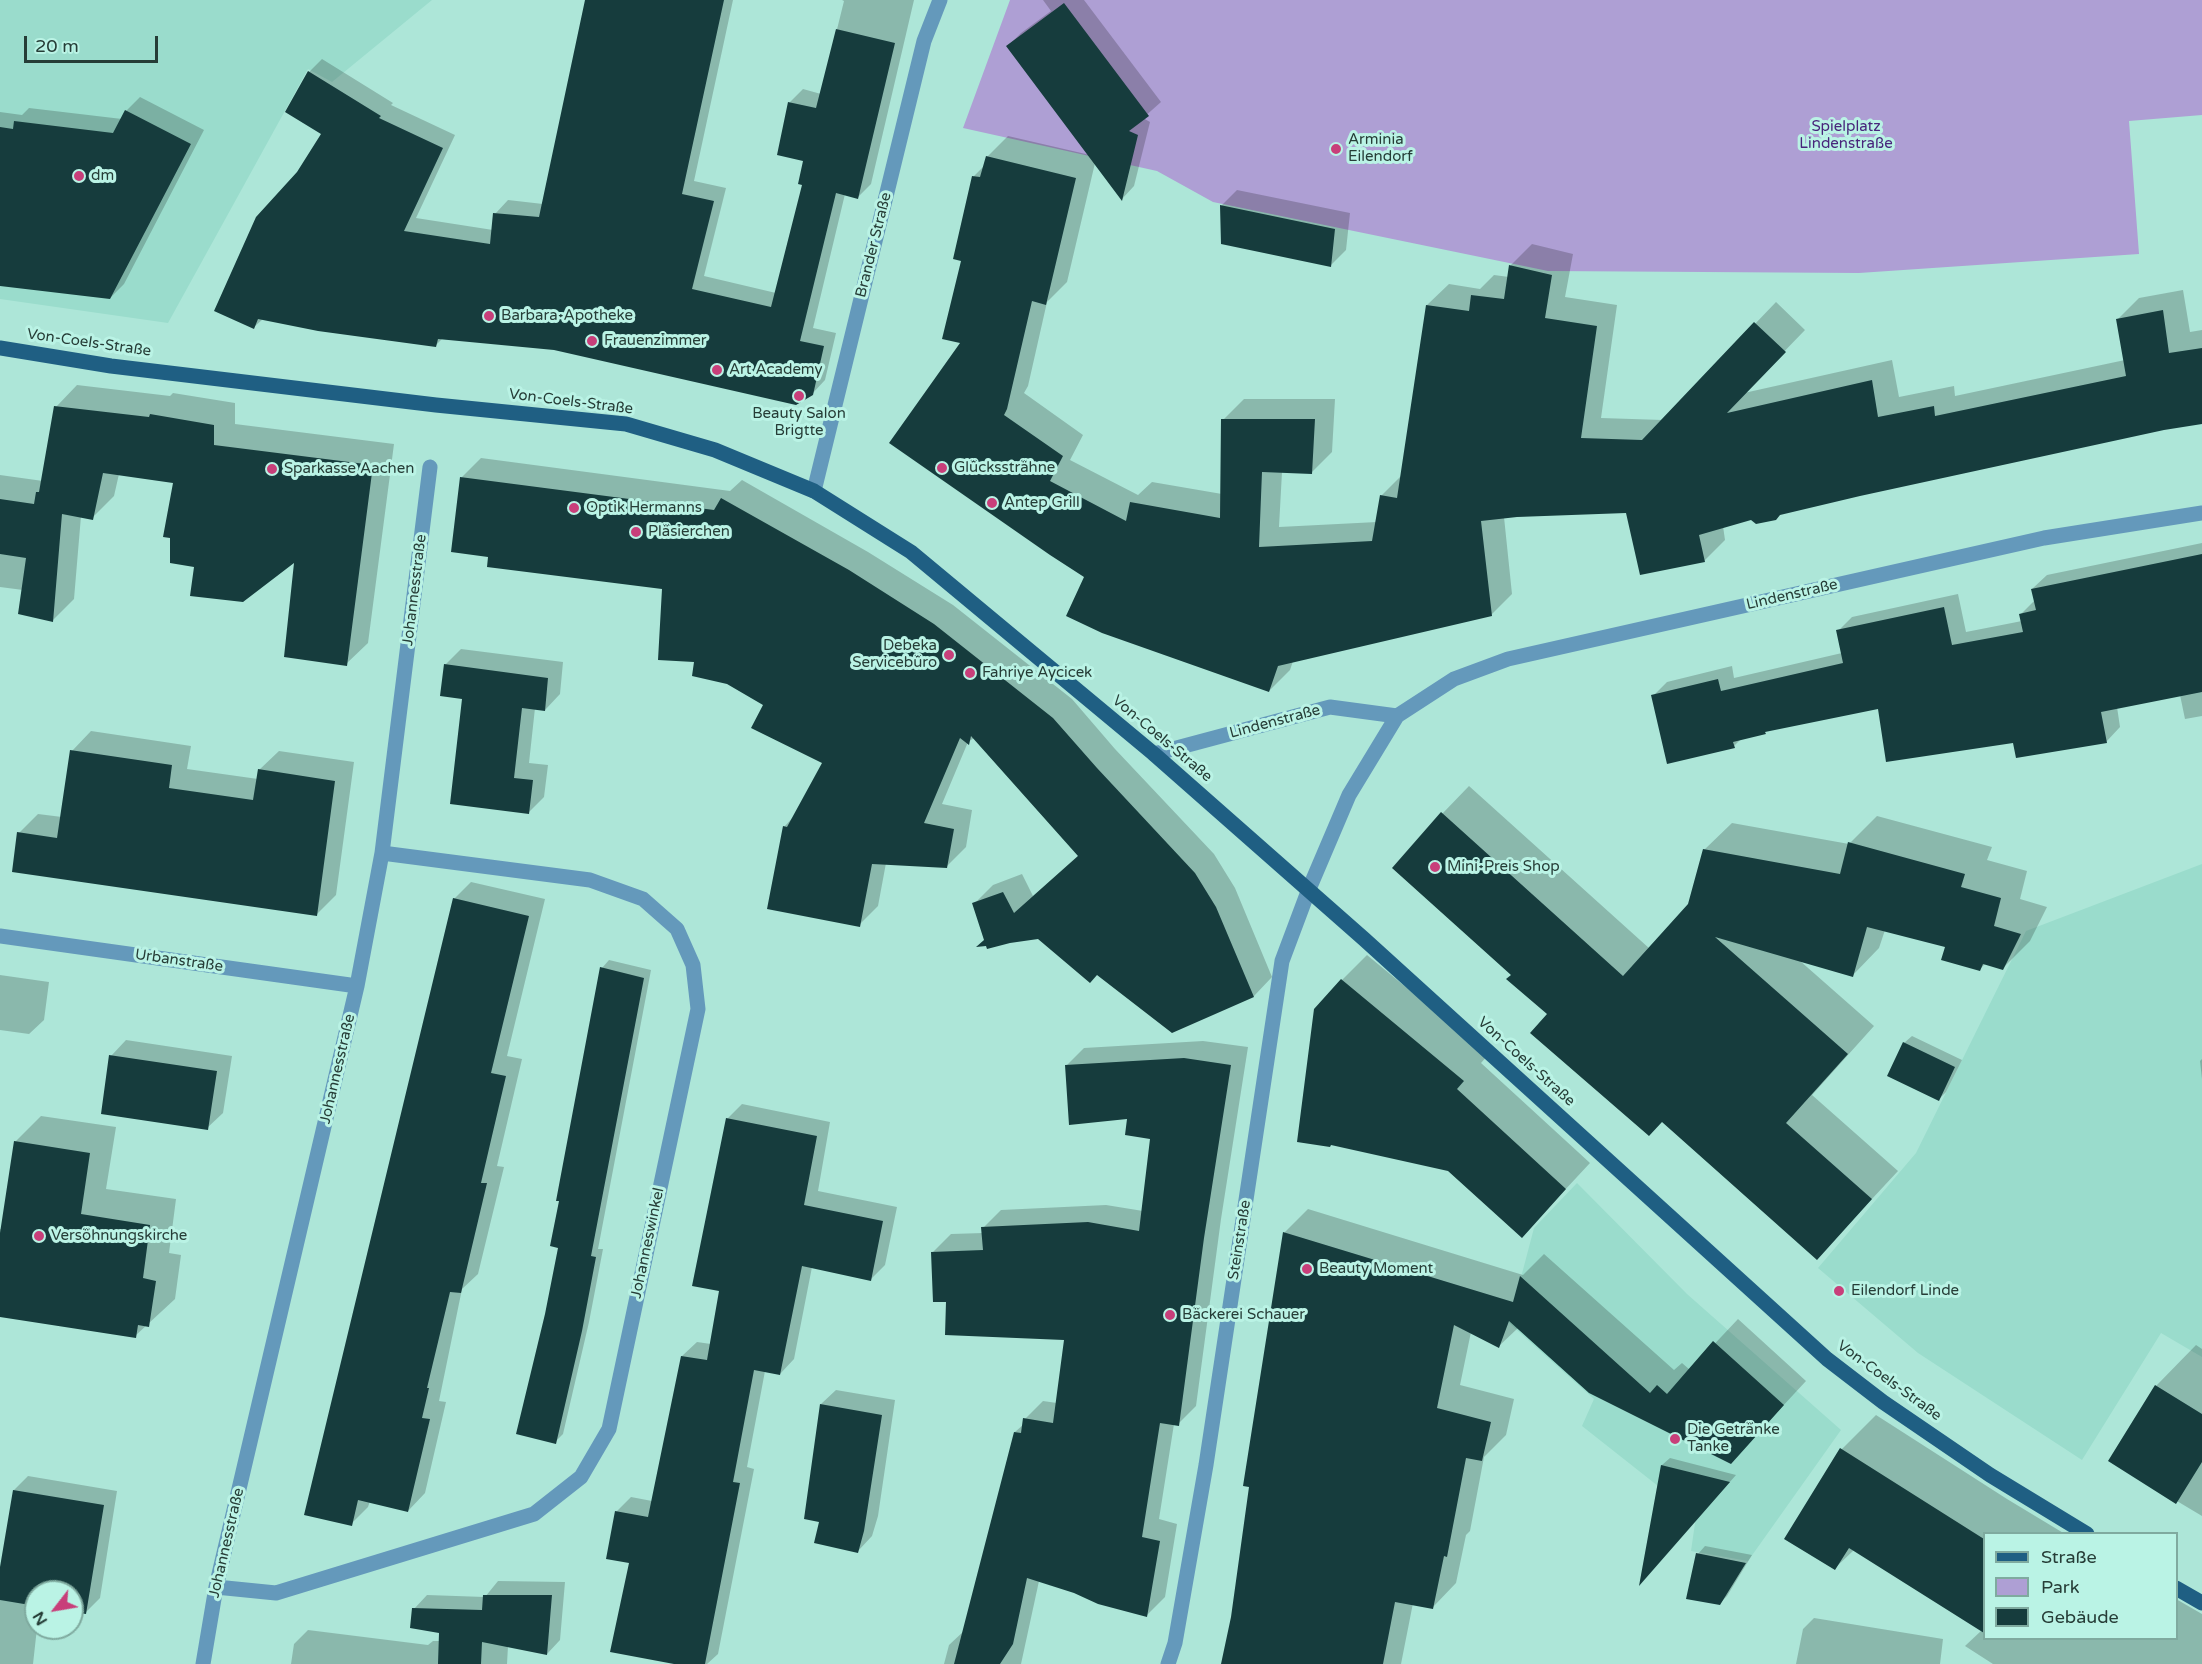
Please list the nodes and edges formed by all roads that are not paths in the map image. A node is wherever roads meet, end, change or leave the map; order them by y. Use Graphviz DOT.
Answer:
graph roads {
  1 [pos="940,0"];
  2 [pos="0,348"];
  3 [pos="430,467"];
  4 [pos="814,491"];
  5 [pos="2202,513"];
  6 [pos="1396,716"];
  7 [pos="1154,754"];
  8 [pos="382,853"];
  9 [pos="1308,889"];
  10 [pos="0,936"];
  11 [pos="357,986"];
  12 [pos="2085,1532"];
  13 [pos="216,1587"];
  14 [pos="2178,1589"];
  15 [pos="2202,1603"];
  16 [pos="203,1664"];
  17 [pos="1168,1664"];
  1 -- 4 [label="street, Brander Straße"];
  2 -- 4 [label="main road, Von-Coels-Straße"];
  3 -- 8 [label="street, Johannesstraße"];
  4 -- 7 [label="main road, Von-Coels-Straße"];
  5 -- 6 [label="street, Lindenstraße"];
  6 -- 7 [label="street, Lindenstraße"];
  6 -- 9 [label="street, Lindenstraße"];
  7 -- 9 [label="main road, Von-Coels-Straße"];
  8 -- 11 [label="street, Johannesstraße"];
  8 -- 13 [label="street, Johanneswinkel"];
  9 -- 12 [label="main road, Von-Coels-Straße"];
  9 -- 17 [label="street, Steinstraße"];
  10 -- 11 [label="street, Urbanstraße"];
  11 -- 13 [label="street, Johannesstraße"];
  13 -- 16 [label="street, Johannesstraße"];
  14 -- 15 [label="main road"];
}
